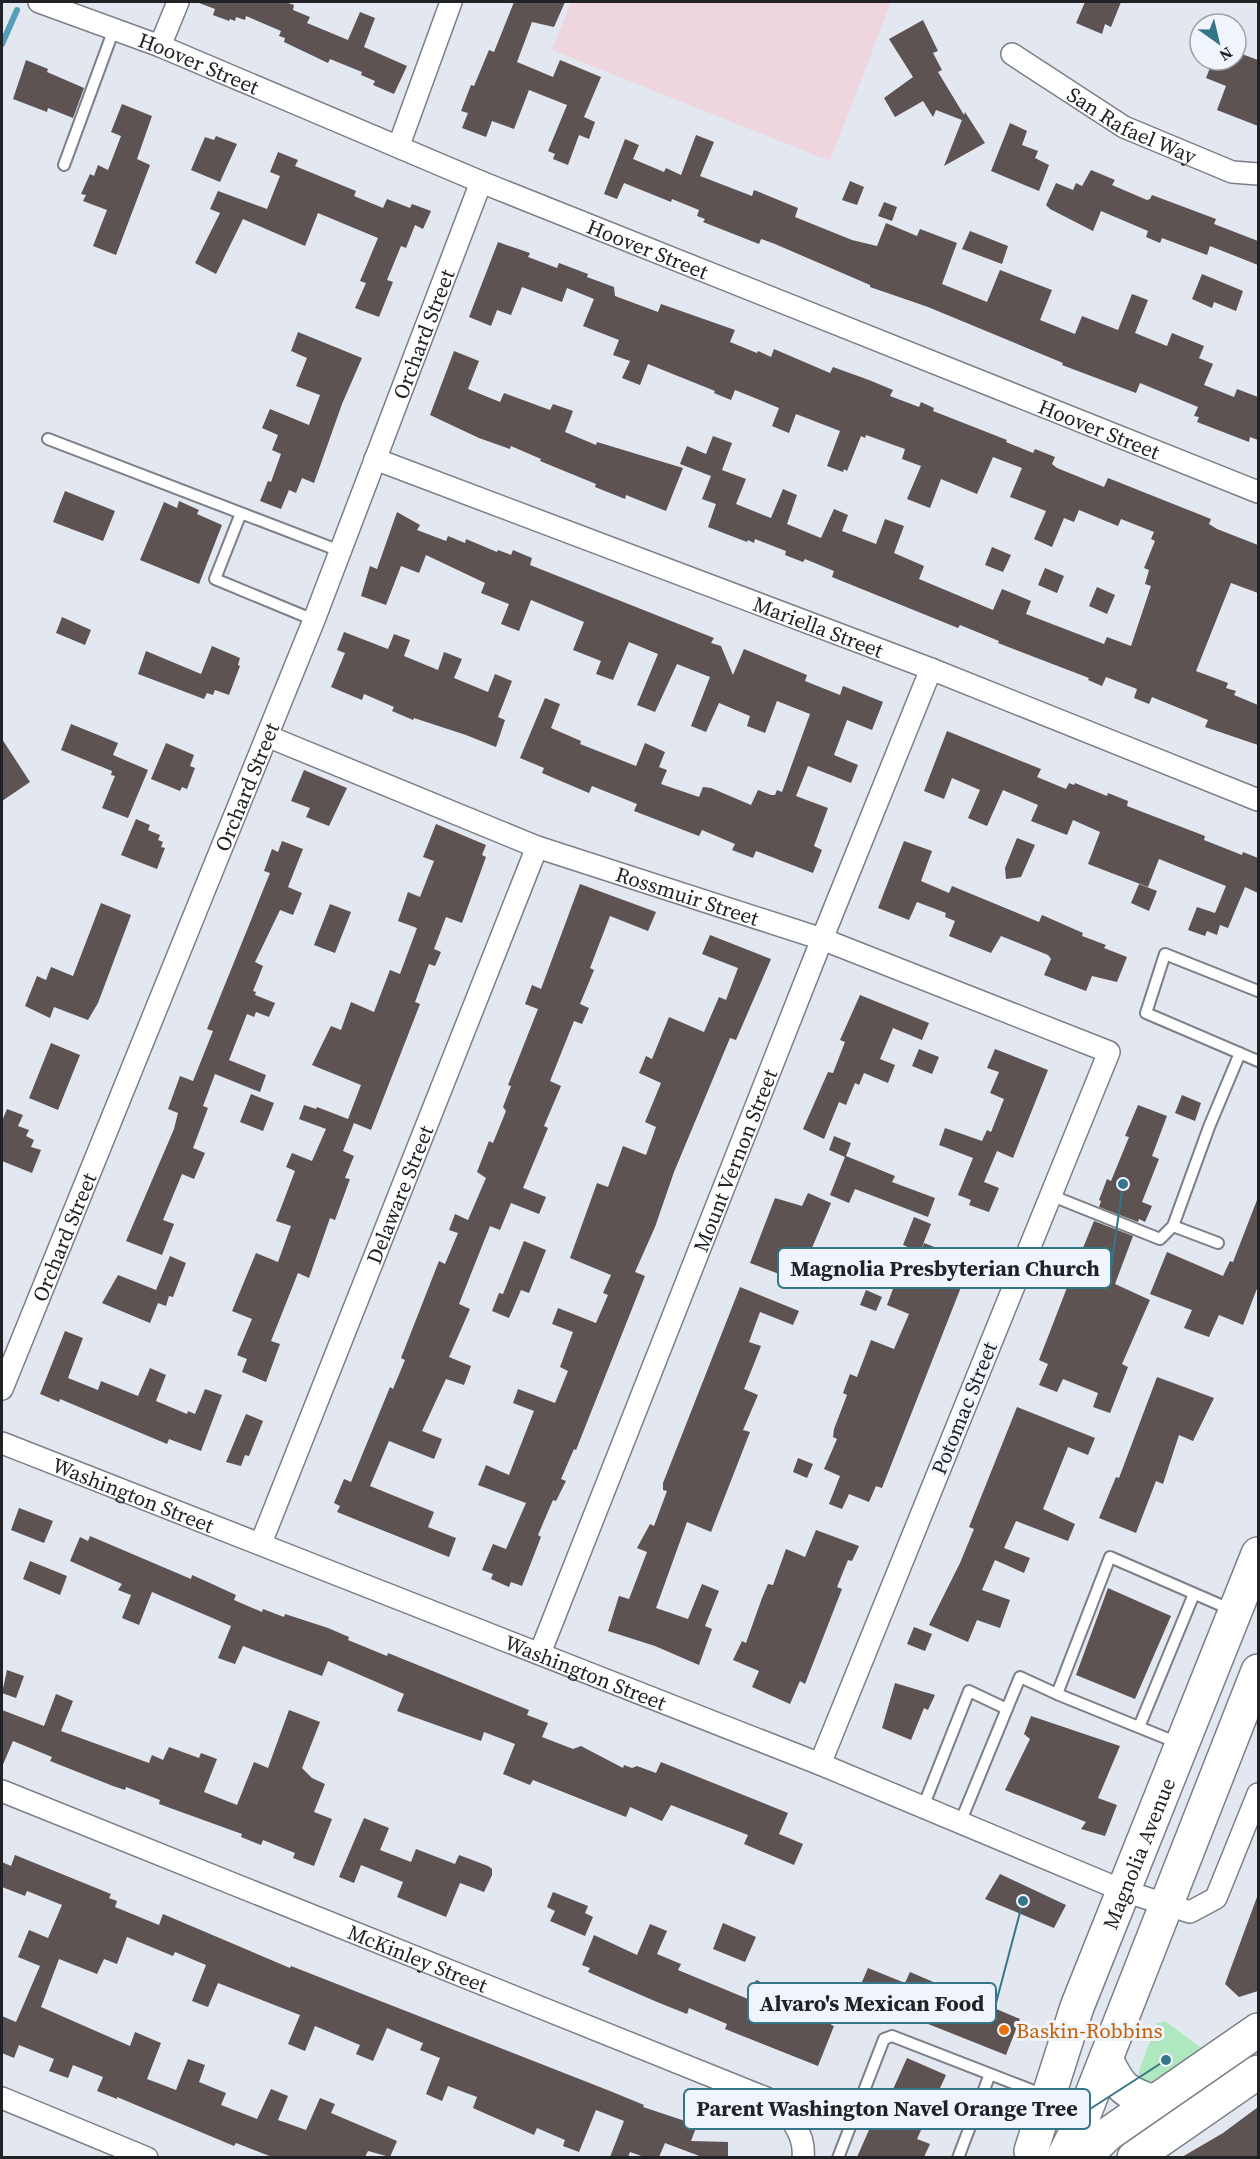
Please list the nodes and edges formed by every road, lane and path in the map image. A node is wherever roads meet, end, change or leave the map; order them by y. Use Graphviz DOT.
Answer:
graph roads {
  1 [pos="39,2"];
  2 [pos="178,2"];
  3 [pos="451,2"];
  4 [pos="114,29"];
  5 [pos="160,46"];
  6 [pos="1012,54"];
  7 [pos="399,145"];
  8 [pos="64,165"];
  9 [pos="1258,174"];
  10 [pos="481,182"];
  11 [pos="48,439"];
  12 [pos="375,459"];
  13 [pos="1258,492"];
  14 [pos="241,513"];
  15 [pos="340,550"];
  16 [pos="314,620"];
  17 [pos="931,669"];
  18 [pos="267,736"];
  19 [pos="1258,800"];
  20 [pos="537,847"];
  21 [pos="822,939"];
  22 [pos="1258,992"];
  23 [pos="1108,1052"];
  24 [pos="1240,1053"];
  25 [pos="1258,1061"];
  26 [pos="1050,1196"];
  27 [pos="1173,1226"];
  28 [pos="1218,1243"];
  29 [pos="2,1389"];
  30 [pos="2,1443"];
  31 [pos="261,1543"];
  32 [pos="1258,1554"];
  33 [pos="1194,1594"];
  34 [pos="1236,1612"];
  35 [pos="540,1653"];
  36 [pos="1258,1671"];
  37 [pos="1057,1694"];
  38 [pos="1007,1709"];
  39 [pos="1139,1727"];
  40 [pos="1182,1745"];
  41 [pos="820,1764"];
  42 [pos="2,1791"];
  43 [pos="1258,1794"];
  44 [pos="923,1807"];
  45 [pos="1254,1816"];
  46 [pos="960,1823"];
  47 [pos="1124,1891"];
  48 [pos="1167,1906"];
  49 [pos="1258,2030"];
  50 [pos="1106,2059"];
  51 [pos="1258,2072"];
  52 [pos="990,2074"];
  53 [pos="1047,2096"];
  54 [pos="2,2098"];
  55 [pos="1154,2102"];
  56 [pos="147,2157"];
  57 [pos="803,2157"];
  58 [pos="838,2157"];
  59 [pos="958,2157"];
  60 [pos="1033,2157"];
  61 [pos="1063,2157"];
  62 [pos="1083,2157"];
  63 [pos="1134,2157"];
  1 -- 4 [label="street, Hoover Street"];
  2 -- 5 [label="street"];
  3 -- 7 [label="street"];
  4 -- 5 [label="street, Hoover Street"];
  4 -- 8 [label="lane"];
  5 -- 7 [label="street, Hoover Street"];
  6 -- 9 [label="street, San Rafael Way"];
  7 -- 10 [label="street, Hoover Street"];
  10 -- 12 [label="street, Orchard Street"];
  10 -- 13 [label="street, Hoover Street"];
  11 -- 14 [label="lane"];
  12 -- 15 [label="street, Orchard Street"];
  12 -- 17 [label="street, Mariella Street"];
  14 -- 15 [label="lane"];
  14 -- 16 [label="lane"];
  15 -- 16 [label="street, Orchard Street"];
  16 -- 18 [label="street, Orchard Street"];
  17 -- 19 [label="street, Mariella Street"];
  17 -- 21 [label="street, Mount Vernon Street"];
  18 -- 20 [label="street, Rossmuir Street"];
  18 -- 29 [label="street, Orchard Street"];
  20 -- 21 [label="street, Rossmuir Street"];
  20 -- 31 [label="street, Delaware Street"];
  21 -- 23 [label="street, Rossmuir Street"];
  21 -- 35 [label="street, Mount Vernon Street"];
  22 -- 24 [label="lane"];
  23 -- 26 [label="street, Potomac Street"];
  24 -- 25 [label="lane"];
  24 -- 27 [label="lane"];
  26 -- 27 [label="lane"];
  26 -- 41 [label="street, Potomac Street"];
  27 -- 28 [label="lane"];
  30 -- 31 [label="street, Washington Street"];
  31 -- 35 [label="street, Washington Street"];
  32 -- 34 [label="main road, Magnolia Avenue"];
  33 -- 34 [label="lane"];
  33 -- 37 [label="lane"];
  33 -- 39 [label="lane"];
  34 -- 40 [label="main road, Magnolia Avenue"];
  35 -- 41 [label="street, Washington Street"];
  36 -- 48 [label="main road, Magnolia Avenue"];
  37 -- 38 [label="lane"];
  37 -- 39 [label="lane"];
  38 -- 44 [label="lane"];
  38 -- 46 [label="lane"];
  39 -- 40 [label="lane"];
  40 -- 47 [label="main road, Magnolia Avenue"];
  41 -- 44 [label="street, Washington Street"];
  42 -- 57 [label="street, McKinley Street"];
  43 -- 45 [label="street, Washington Street"];
  44 -- 46 [label="street, Washington Street"];
  45 -- 48 [label="street, Washington Street"];
  46 -- 47 [label="street, Washington Street"];
  47 -- 48 [label="street, Washington Street"];
  47 -- 53 [label="main road, Magnolia Avenue"];
  48 -- 50 [label="main road, Magnolia Avenue"];
  49 -- 55 [label="main road"];
  50 -- 55 [label="main road"];
  50 -- 61 [label="main road, Magnolia Avenue"];
  51 -- 63 [label="main road"];
  52 -- 53 [label="lane"];
  52 -- 58 [label="lane"];
  52 -- 59 [label="lane"];
  53 -- 60 [label="main road, Magnolia Avenue"];
  54 -- 56 [label="street"];
  55 -- 62 [label="main road"];
}
